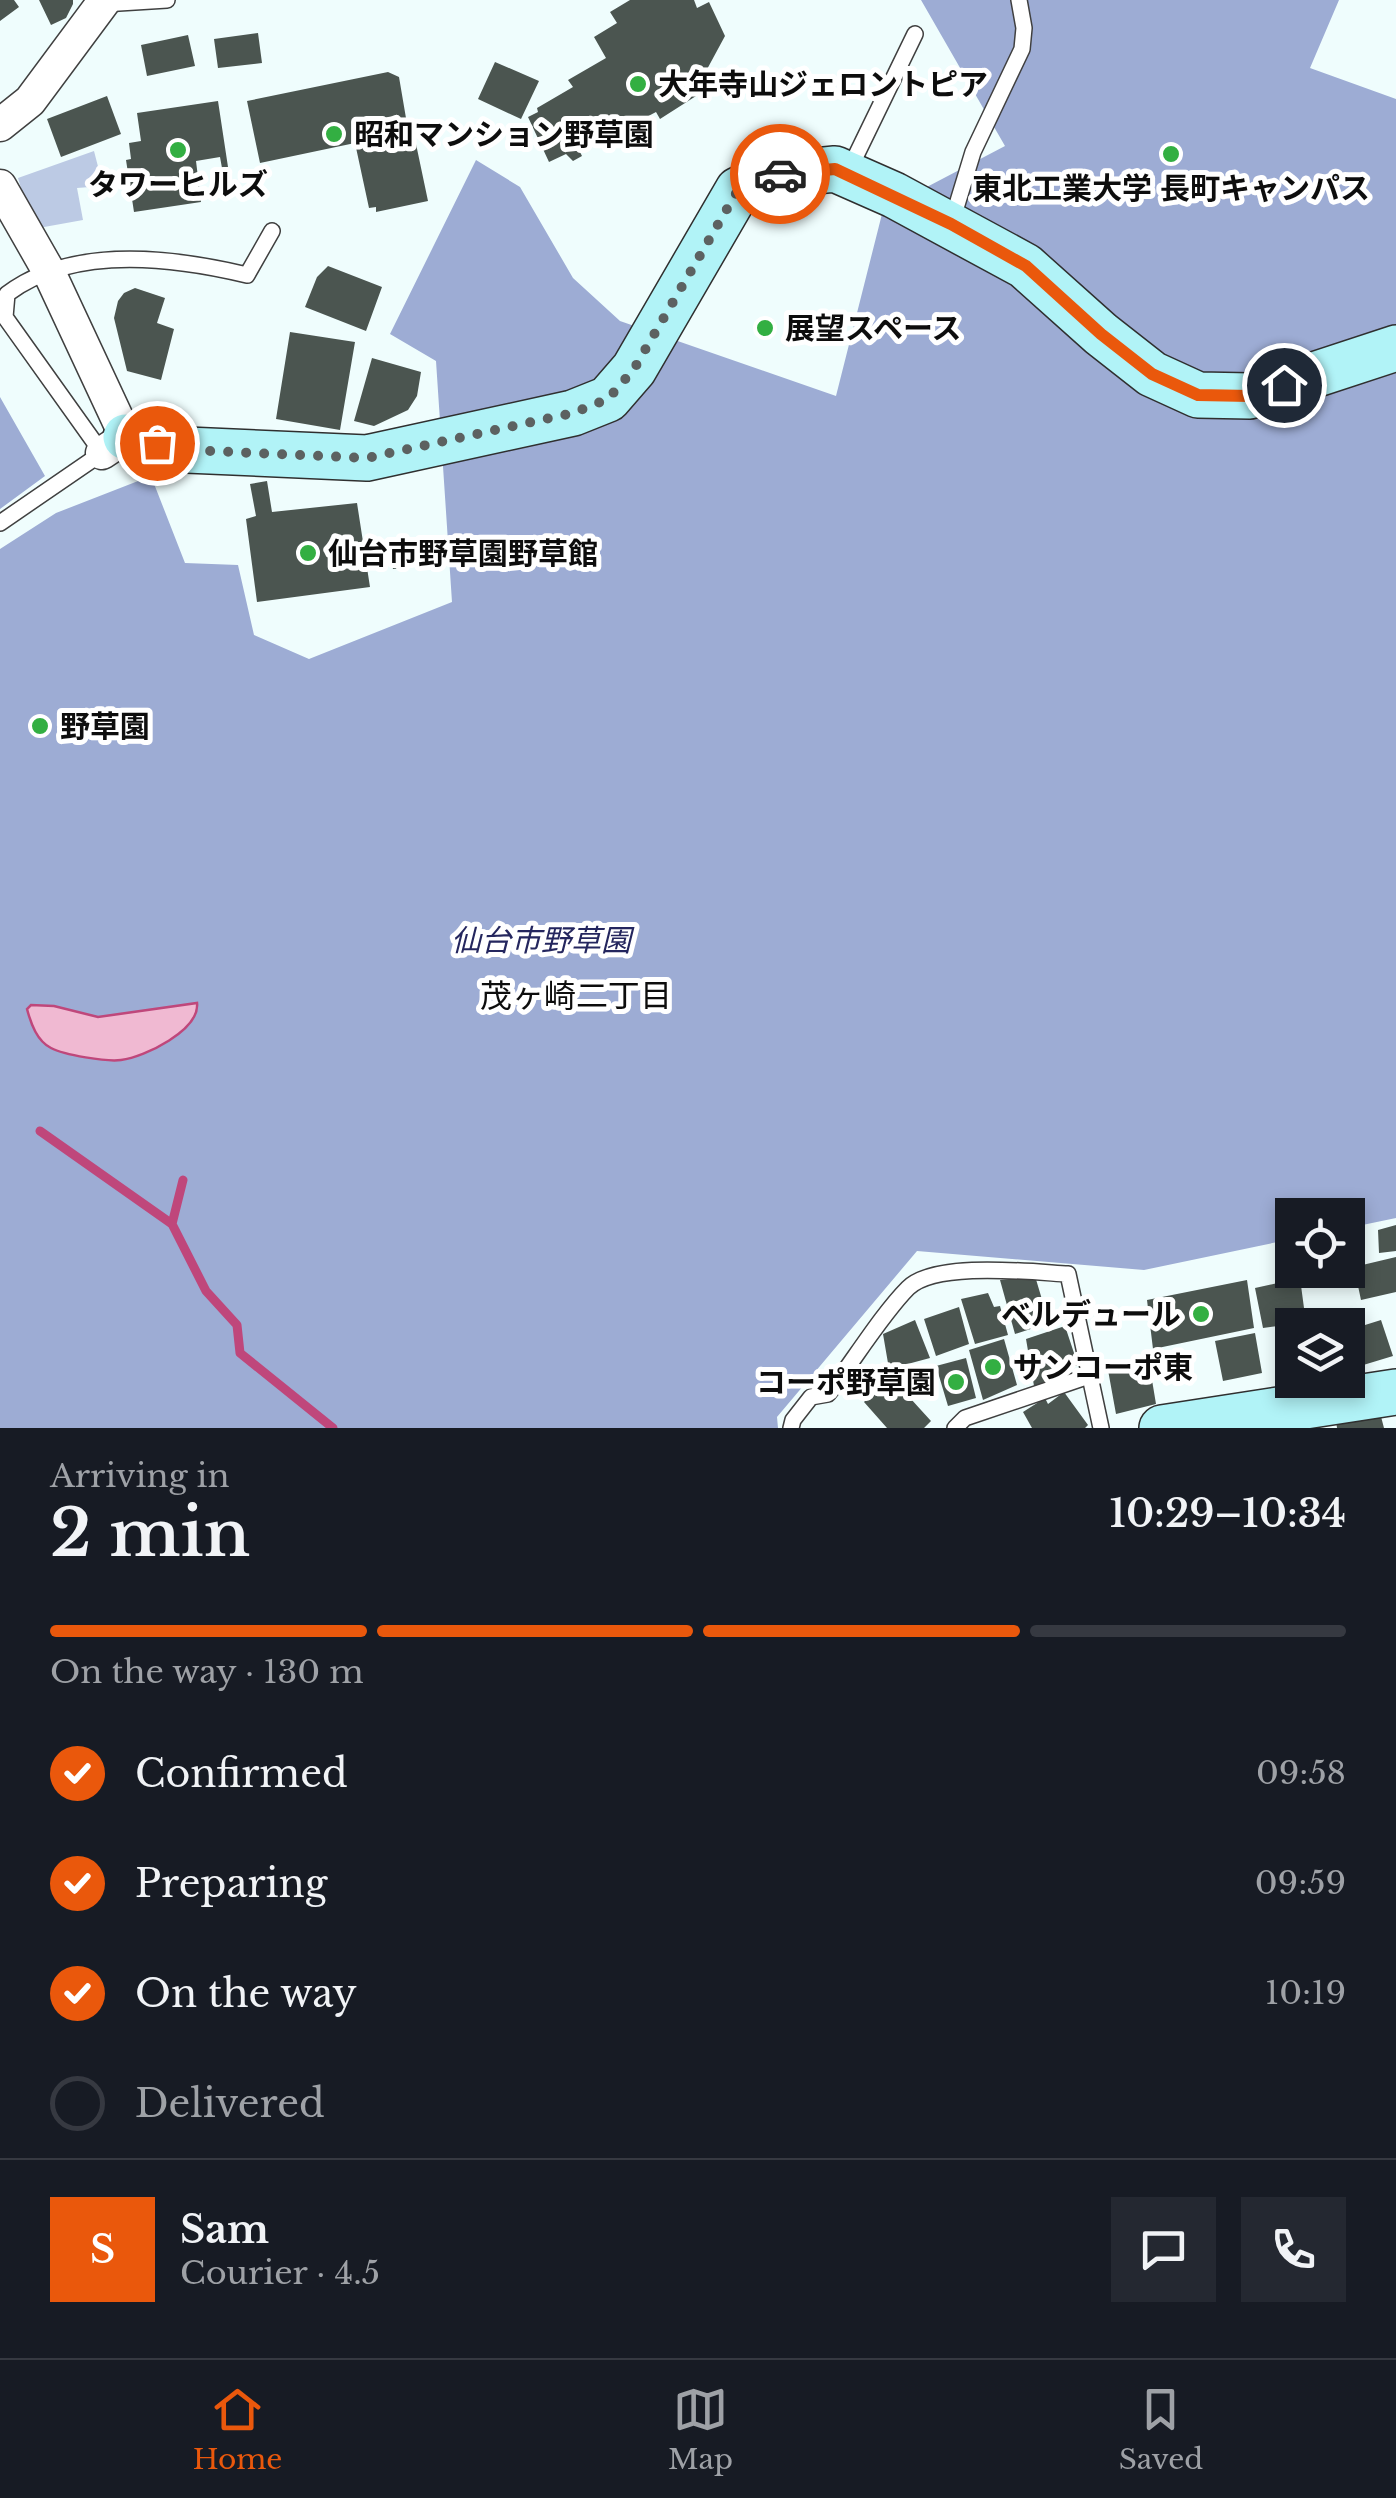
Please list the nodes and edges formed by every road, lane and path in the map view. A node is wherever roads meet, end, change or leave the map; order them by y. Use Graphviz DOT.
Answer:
graph roads {
  1 [pos="167,0"];
  2 [pos="1019,0"];
  3 [pos="104,2"];
  4 [pos="915,34"];
  5 [pos="0,125"];
  6 [pos="847,174"];
  7 [pos="0,186"];
  8 [pos="951,224"];
  9 [pos="272,231"];
  10 [pos="48,270"];
  11 [pos="1396,348"];
  12 [pos="114,445"];
  13 [pos="0,523"];
  14 [pos="1092,1376"];
  15 [pos="1396,1392"];
  16 [pos="791,1428"];
  17 [pos="955,1428"];
  18 [pos="1101,1428"];
  19 [pos="1162,1428"];
  1 -- 3 [label="lane"];
  2 -- 8 [label="lane"];
  3 -- 5 [label="street"];
  4 -- 6 [label="lane"];
  6 -- 8 [label="street"];
  6 -- 12 [label="street"];
  7 -- 10 [label="street"];
  8 -- 11 [label="street"];
  9 -- 10 [label="lane"];
  10 -- 12 [label="street"];
  10 -- 12 [label="lane"];
  12 -- 13 [label="lane"];
  14 -- 16 [label="lane"];
  14 -- 17 [label="lane"];
  14 -- 18 [label="lane"];
  15 -- 19 [label="street"];
}
